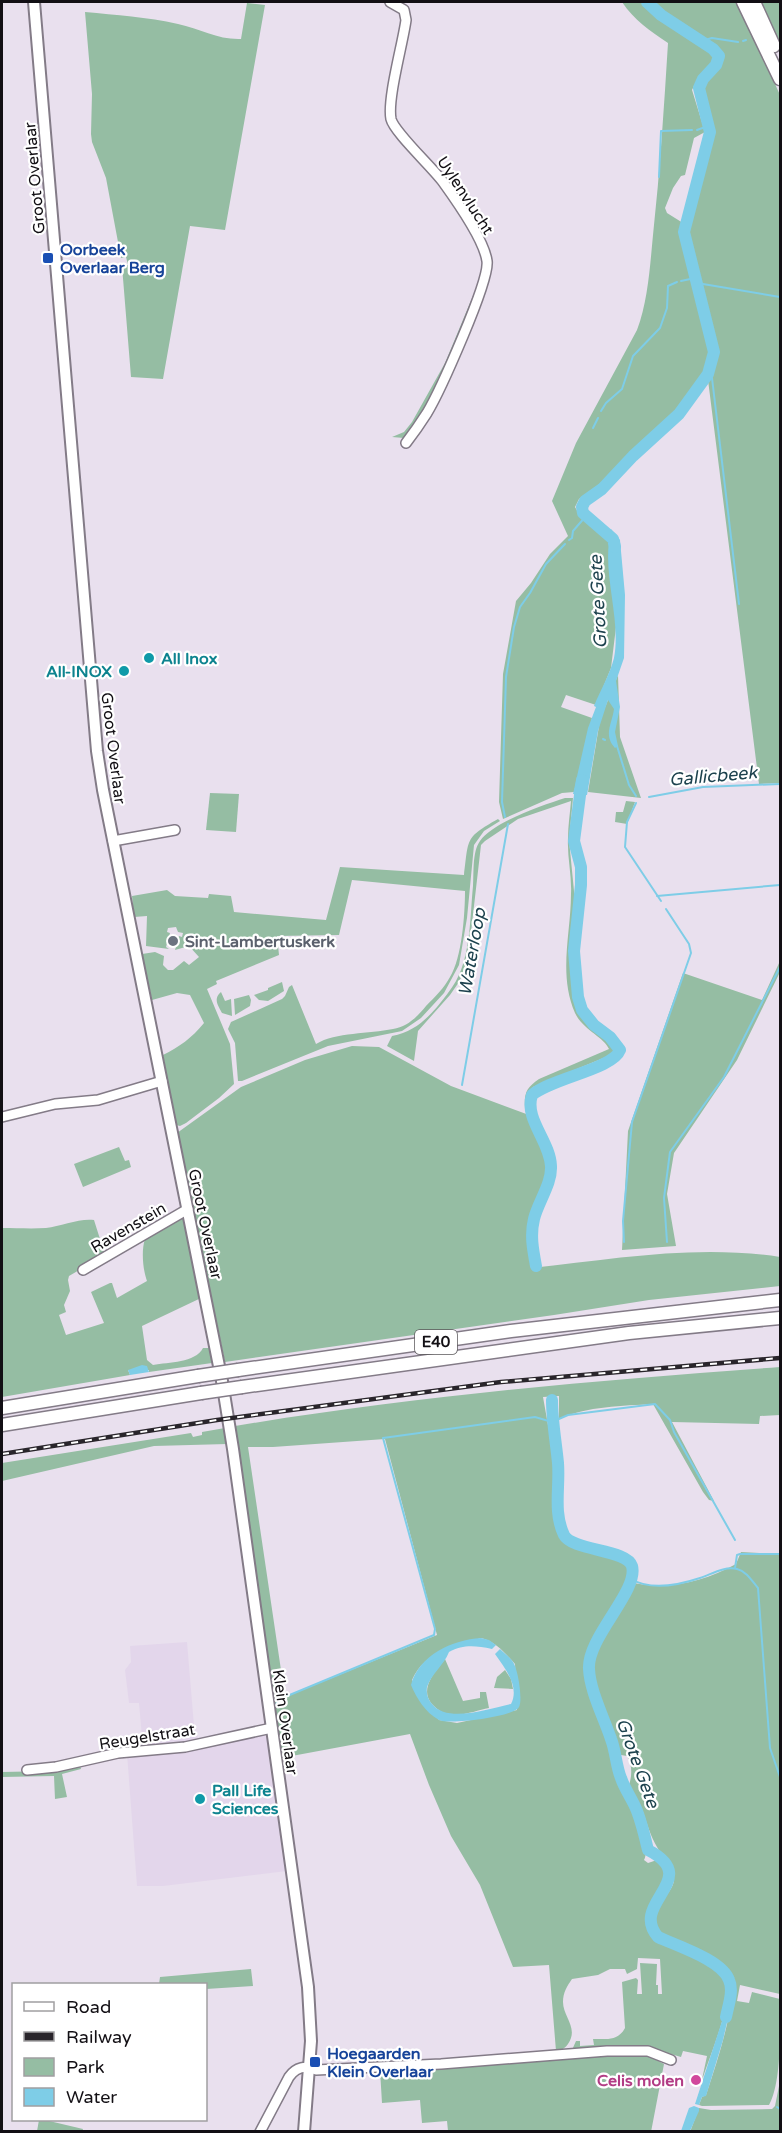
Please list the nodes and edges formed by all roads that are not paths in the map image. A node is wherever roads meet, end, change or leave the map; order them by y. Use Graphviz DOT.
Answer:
graph roads {
  1 [pos="34,2"];
  2 [pos="390,2"];
  3 [pos="743,2"];
  4 [pos="754,2"];
  5 [pos="780,61"];
  6 [pos="780,79"];
  7 [pos="406,443"];
  8 [pos="175,830"];
  9 [pos="113,841"];
  10 [pos="162,1082"];
  11 [pos="2,1117"];
  12 [pos="188,1209"];
  13 [pos="83,1270"];
  14 [pos="780,1300"];
  15 [pos="780,1318"];
  16 [pos="222,1381"];
  17 [pos="2,1408"];
  18 [pos="2,1425"];
  19 [pos="272,1728"];
  20 [pos="27,1770"];
  21 [pos="670,2060"];
  22 [pos="310,2067"];
  23 [pos="260,2132"];
  24 [pos="304,2132"];
  1 -- 9 [label="main road, Groot Overlaar"];
  2 -- 7 [label="street, Uylenvlucht"];
  3 -- 6 [label="highway"];
  4 -- 5 [label="highway"];
  8 -- 9 [label="street"];
  9 -- 10 [label="main road, Groot Overlaar"];
  10 -- 11 [label="street"];
  10 -- 12 [label="main road, Groot Overlaar"];
  12 -- 13 [label="street, Ravenstein"];
  12 -- 16 [label="main road, Groot Overlaar"];
  14 -- 17 [label="highway, E40, bridge"];
  15 -- 18 [label="highway, E40, bridge"];
  16 -- 19 [label="main road, Klein Overlaar"];
  19 -- 20 [label="street, Reugelstraat"];
  19 -- 22 [label="main road, Klein Overlaar"];
  21 -- 22 [label="street"];
  22 -- 23 [label="street"];
  22 -- 24 [label="main road, Klein Overlaar"];
}
